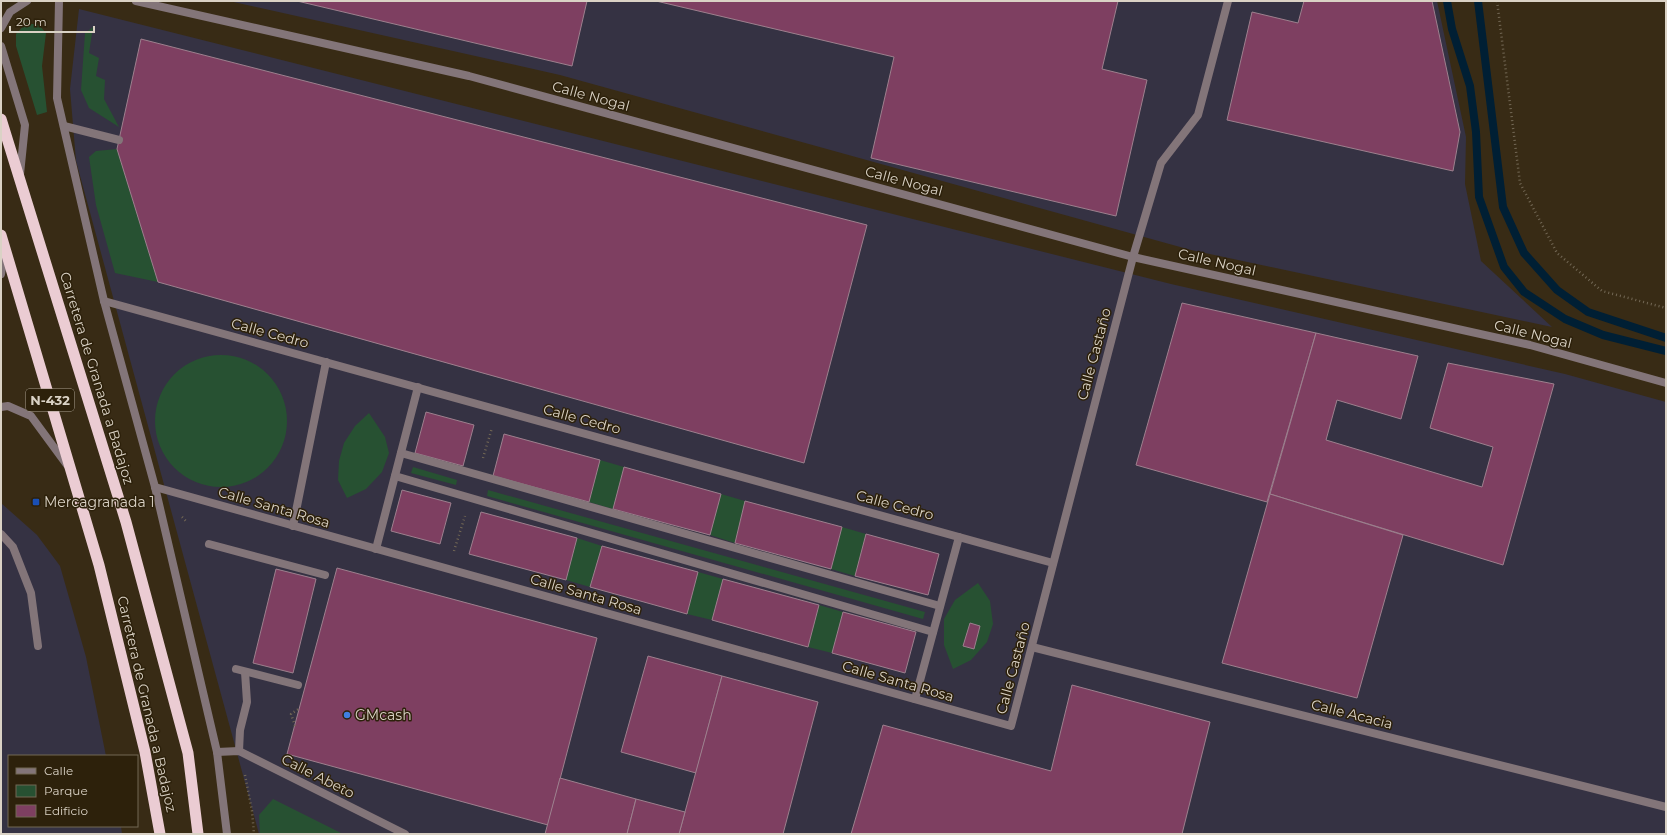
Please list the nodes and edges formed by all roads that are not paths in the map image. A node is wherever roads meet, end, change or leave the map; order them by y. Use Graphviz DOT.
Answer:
graph roads {
  1 [pos="27,1"];
  2 [pos="59,1"];
  3 [pos="136,1"];
  4 [pos="1228,1"];
  5 [pos="1,28"];
  6 [pos="1,46"];
  7 [pos="1,119"];
  8 [pos="64,126"];
  9 [pos="119,140"];
  10 [pos="19,176"];
  11 [pos="1,235"];
  12 [pos="5,248"];
  13 [pos="1134,256"];
  14 [pos="1,274"];
  15 [pos="104,301"];
  16 [pos="326,362"];
  17 [pos="1666,382"];
  18 [pos="418,387"];
  19 [pos="1,407"];
  20 [pos="401,453"];
  21 [pos="71,470"];
  22 [pos="395,476"];
  23 [pos="155,487"];
  24 [pos="293,526"];
  25 [pos="1,534"];
  26 [pos="959,537"];
  27 [pos="209,544"];
  28 [pos="376,549"];
  29 [pos="1053,563"];
  30 [pos="325,576"];
  31 [pos="940,606"];
  32 [pos="933,632"];
  33 [pos="38,646"];
  34 [pos="1032,646"];
  35 [pos="236,669"];
  36 [pos="245,672"];
  37 [pos="298,685"];
  38 [pos="915,699"];
  39 [pos="1011,726"];
  40 [pos="240,751"];
  41 [pos="217,752"];
  42 [pos="1666,807"];
  43 [pos="160,834"];
  44 [pos="198,834"];
  45 [pos="227,834"];
  46 [pos="405,834"];
  1 -- 5 [label="street"];
  2 -- 8 [label="street"];
  3 -- 13 [label="street, Calle Nogal"];
  4 -- 13 [label="street, Calle Castaño"];
  6 -- 10 [label="street"];
  7 -- 10 [label="highway, Carretera de Granada a Badajoz / N-432"];
  8 -- 9 [label="street"];
  8 -- 15 [label="street"];
  10 -- 44 [label="highway, Carretera de Granada a Badajoz / N-432"];
  11 -- 12 [label="highway, Carretera de Granada a Badajoz / N-432"];
  12 -- 14 [label="street"];
  12 -- 21 [label="highway, Carretera de Granada a Badajoz / N-432"];
  13 -- 17 [label="street, Calle Nogal"];
  13 -- 29 [label="street, Calle Castaño"];
  15 -- 16 [label="street, Calle Cedro"];
  15 -- 23 [label="street"];
  16 -- 18 [label="street, Calle Cedro"];
  16 -- 24 [label="street"];
  18 -- 20 [label="street"];
  18 -- 26 [label="street, Calle Cedro"];
  19 -- 21 [label="street"];
  20 -- 22 [label="street"];
  20 -- 31 [label="street"];
  21 -- 43 [label="highway, Carretera de Granada a Badajoz / N-432"];
  22 -- 28 [label="street"];
  22 -- 32 [label="street"];
  23 -- 24 [label="street, Calle Santa Rosa"];
  23 -- 41 [label="street"];
  24 -- 28 [label="street, Calle Santa Rosa"];
  25 -- 33 [label="street"];
  26 -- 29 [label="street, Calle Cedro"];
  26 -- 31 [label="street"];
  27 -- 30 [label="street"];
  28 -- 38 [label="street, Calle Santa Rosa"];
  29 -- 34 [label="street, Calle Castaño"];
  31 -- 32 [label="street"];
  32 -- 38 [label="street"];
  34 -- 39 [label="street, Calle Castaño"];
  34 -- 42 [label="street, Calle Acacia"];
  35 -- 36 [label="street"];
  36 -- 37 [label="street"];
  36 -- 40 [label="street"];
  38 -- 39 [label="street, Calle Santa Rosa"];
  40 -- 41 [label="street, Calle Abeto"];
  40 -- 46 [label="street, Calle Abeto"];
  41 -- 45 [label="street"];
}
